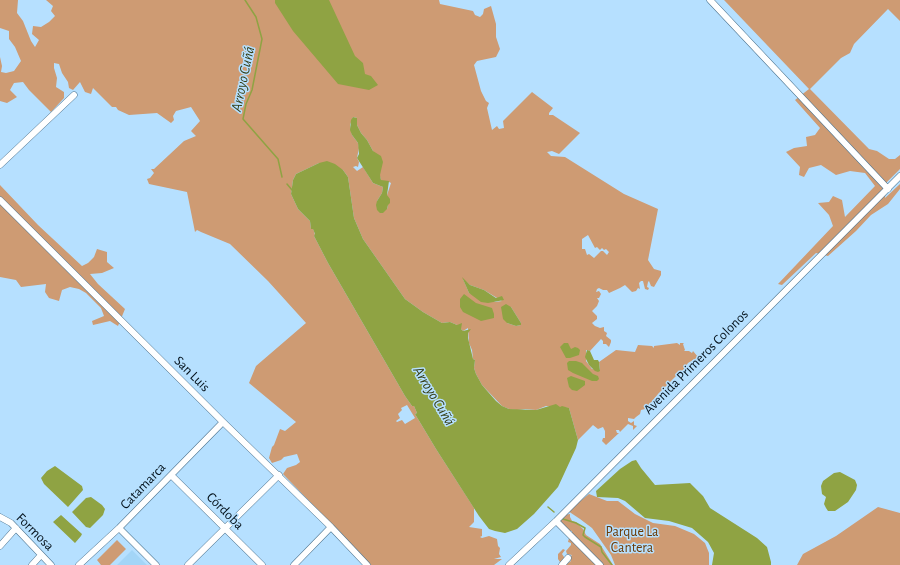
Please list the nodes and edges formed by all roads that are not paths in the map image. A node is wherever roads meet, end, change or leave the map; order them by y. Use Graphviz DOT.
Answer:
graph roads {
  1 [pos="710,0"];
  2 [pos="74,95"];
  3 [pos="0,165"];
  4 [pos="900,176"];
  5 [pos="888,188"];
  6 [pos="0,200"];
  7 [pos="223,422"];
  8 [pos="170,475"];
  9 [pos="279,475"];
  10 [pos="0,517"];
  11 [pos="556,521"];
  12 [pos="331,527"];
  13 [pos="16,528"];
  14 [pos="119,528"];
  15 [pos="225,528"];
  16 [pos="0,546"];
  17 [pos="41,555"];
  18 [pos="568,558"];
  19 [pos="32,565"];
  20 [pos="51,565"];
  21 [pos="79,565"];
  22 [pos="156,565"];
  23 [pos="188,565"];
  24 [pos="262,565"];
  25 [pos="294,565"];
  26 [pos="367,565"];
  27 [pos="509,565"];
  28 [pos="562,565"];
  29 [pos="600,565"];
  1 -- 5 [label="street"];
  2 -- 3 [label="street"];
  4 -- 5 [label="street, Avenida Primeros Colonos"];
  5 -- 11 [label="street, Avenida Primeros Colonos"];
  6 -- 7 [label="street, San Luis"];
  7 -- 8 [label="street, Catamarca"];
  7 -- 9 [label="street, San Luis"];
  8 -- 14 [label="street, Catamarca"];
  8 -- 15 [label="street, Córdoba"];
  9 -- 12 [label="street, San Luis"];
  9 -- 15 [label="street"];
  10 -- 13 [label="street, Formosa"];
  11 -- 27 [label="street, Avenida Primeros Colonos"];
  11 -- 29 [label="street"];
  12 -- 25 [label="street"];
  12 -- 26 [label="street, San Luis"];
  13 -- 16 [label="street"];
  13 -- 17 [label="street, Formosa"];
  14 -- 21 [label="street, Catamarca"];
  14 -- 22 [label="street"];
  15 -- 23 [label="street"];
  15 -- 24 [label="street, Córdoba"];
  17 -- 19 [label="street"];
  17 -- 20 [label="street, Formosa"];
  18 -- 28 [label="street"];
}
